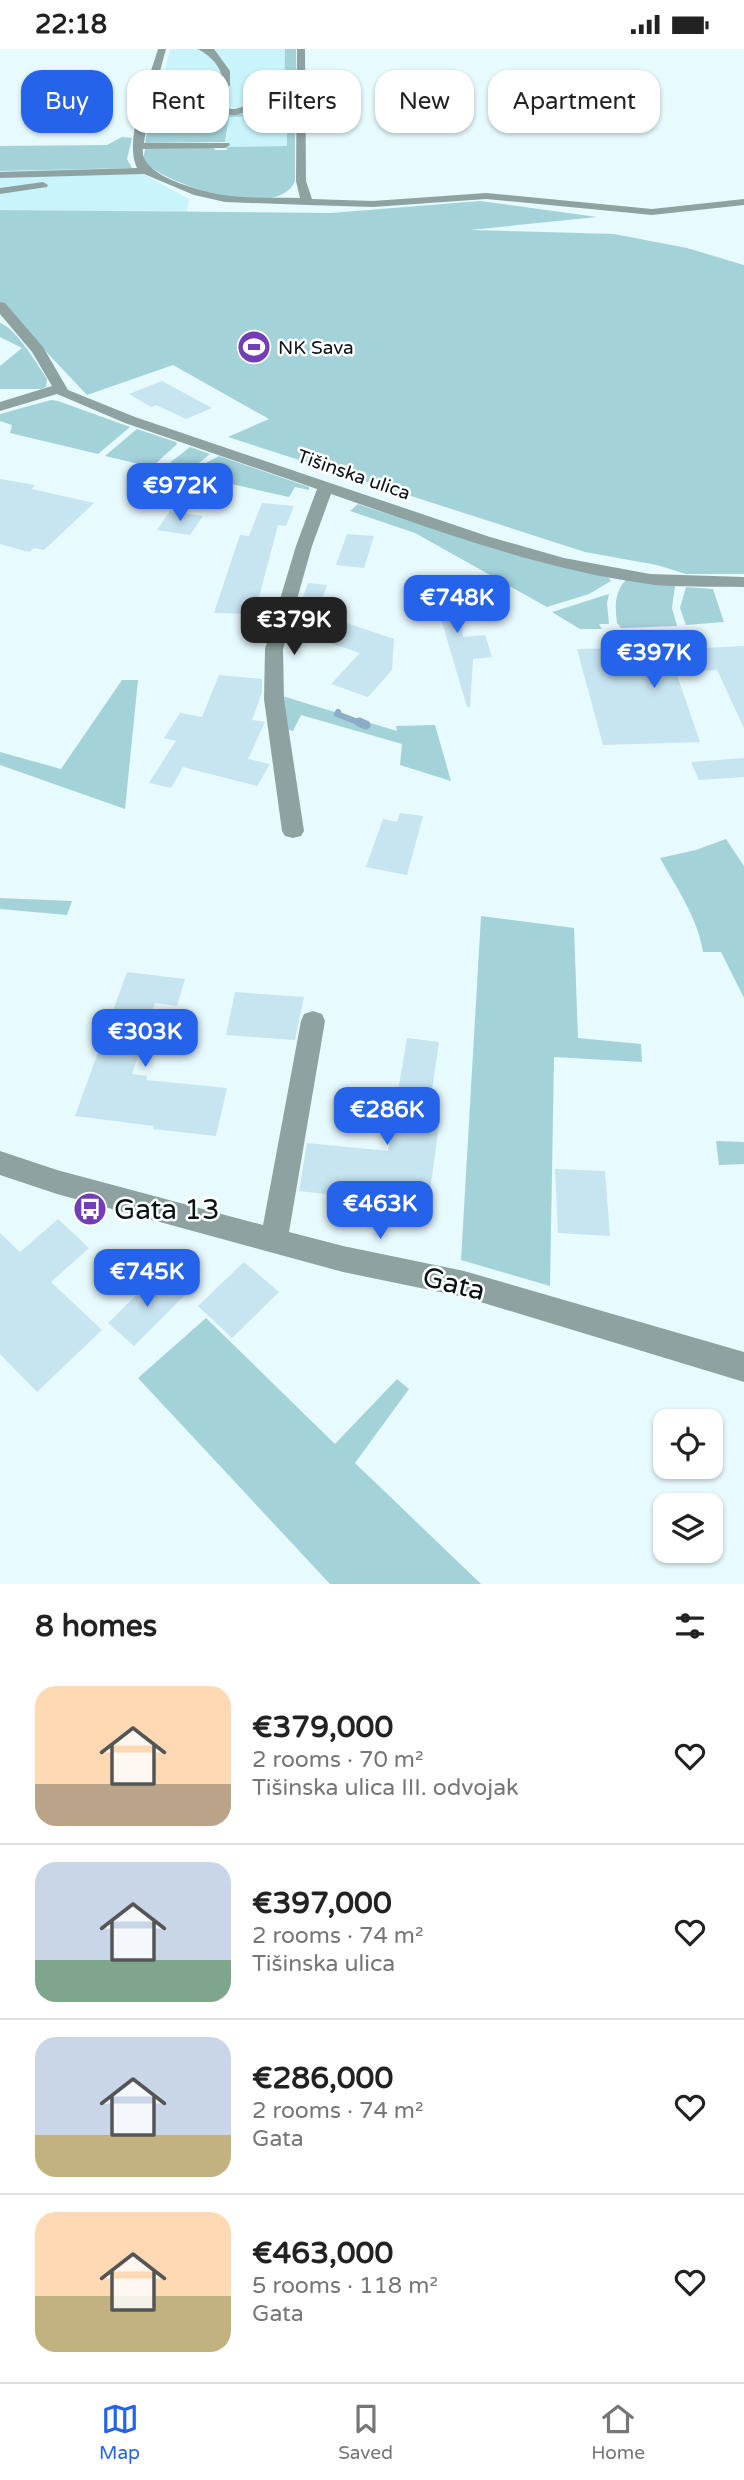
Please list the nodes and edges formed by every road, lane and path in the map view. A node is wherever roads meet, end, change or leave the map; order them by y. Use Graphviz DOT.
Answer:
graph roads {
  1 [pos="162,49"];
  2 [pos="202,49"];
  3 [pos="301,49"];
  4 [pos="156,70"];
  5 [pos="225,70"];
  6 [pos="301,70"];
  7 [pos="140,133"];
  8 [pos="301,133"];
  9 [pos="225,145"];
  10 [pos="138,146"];
  11 [pos="148,171"];
  12 [pos="71,173"];
  13 [pos="0,175"];
  14 [pos="0,191"];
  15 [pos="307,202"];
  16 [pos="744,202"];
  17 [pos="0,306"];
  18 [pos="58,390"];
  19 [pos="0,408"];
  20 [pos="326,487"];
  21 [pos="744,582"];
  22 [pos="293,831"];
  23 [pos="313,1021"];
  24 [pos="0,1163"];
  25 [pos="274,1240"];
  26 [pos="744,1367"];
  1 -- 4 [label="street"];
  2 -- 5 [label="street"];
  3 -- 6 [label="street"];
  7 -- 10 [label="street"];
  8 -- 15 [label="street"];
  9 -- 10 [label="street"];
  10 -- 11 [label="street"];
  11 -- 12 [label="street"];
  11 -- 15 [label="street"];
  12 -- 13 [label="street"];
  12 -- 14 [label="street"];
  15 -- 16 [label="street"];
  17 -- 18 [label="street"];
  18 -- 19 [label="street"];
  18 -- 20 [label="street, Tišinska ulica"];
  20 -- 21 [label="street, Tišinska ulica"];
  20 -- 22 [label="street"];
  23 -- 25 [label="street"];
  24 -- 25 [label="street, Gata"];
  25 -- 26 [label="street, Gata"];
}
